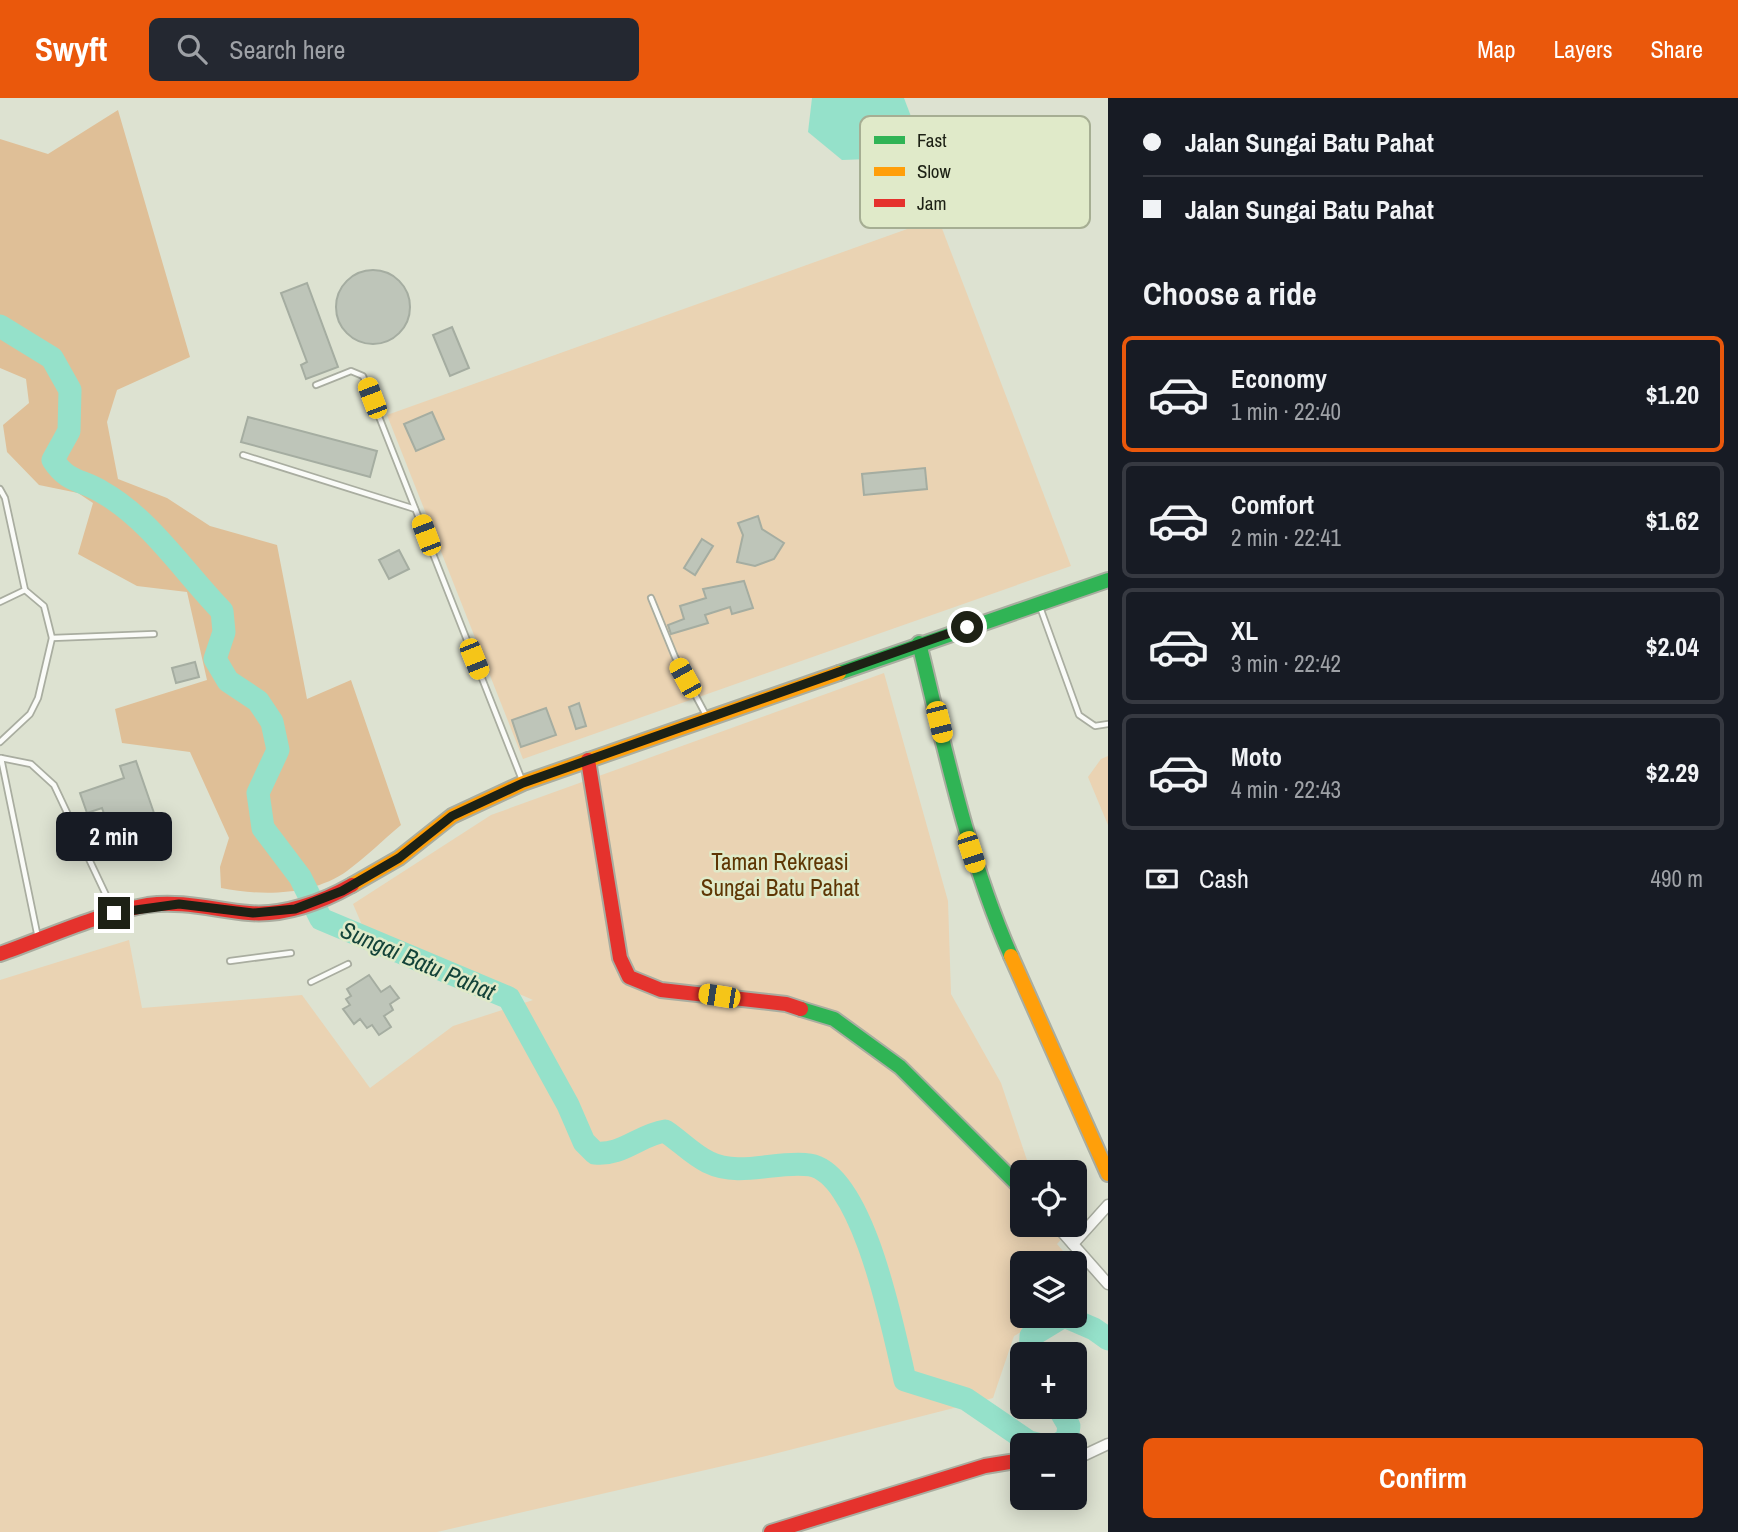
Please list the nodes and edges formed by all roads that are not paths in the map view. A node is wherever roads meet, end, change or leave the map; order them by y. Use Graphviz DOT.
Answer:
graph roads {
  1 [pos="316,385"];
  2 [pos="243,455"];
  3 [pos="0,489"];
  4 [pos="416,510"];
  5 [pos="1108,579"];
  6 [pos="25,590"];
  7 [pos="651,598"];
  8 [pos="0,602"];
  9 [pos="1038,603"];
  10 [pos="154,634"];
  11 [pos="52,638"];
  12 [pos="919,643"];
  13 [pos="707,718"];
  14 [pos="1108,724"];
  15 [pos="0,742"];
  16 [pos="0,757"];
  17 [pos="588,760"];
  18 [pos="523,783"];
  19 [pos="114,913"];
  20 [pos="39,940"];
  21 [pos="290,953"];
  22 [pos="0,954"];
  23 [pos="230,961"];
  24 [pos="348,964"];
  25 [pos="311,982"];
  26 [pos="1108,1174"];
  27 [pos="1010,1177"];
  28 [pos="1108,1205"];
  29 [pos="1067,1237"];
  30 [pos="1073,1244"];
  31 [pos="1108,1284"];
  32 [pos="1108,1444"];
  33 [pos="1087,1454"];
  34 [pos="1010,1462"];
  35 [pos="771,1532"];
  1 -- 4 [label="lane"];
  2 -- 4 [label="lane"];
  3 -- 6 [label="lane"];
  4 -- 18 [label="lane"];
  5 -- 9 [label="street"];
  6 -- 8 [label="lane"];
  6 -- 11 [label="lane"];
  7 -- 13 [label="lane"];
  9 -- 12 [label="street"];
  9 -- 14 [label="lane"];
  10 -- 11 [label="lane"];
  11 -- 15 [label="lane"];
  12 -- 13 [label="street"];
  12 -- 26 [label="street"];
  13 -- 17 [label="street"];
  16 -- 19 [label="lane"];
  16 -- 20 [label="lane"];
  17 -- 18 [label="street"];
  17 -- 27 [label="street"];
  18 -- 19 [label="street"];
  19 -- 20 [label="street"];
  20 -- 22 [label="street"];
  21 -- 23 [label="lane"];
  24 -- 25 [label="lane"];
  28 -- 30 [label="street"];
  29 -- 30 [label="street"];
  30 -- 31 [label="street"];
  32 -- 33 [label="street"];
  34 -- 35 [label="street"];
}
